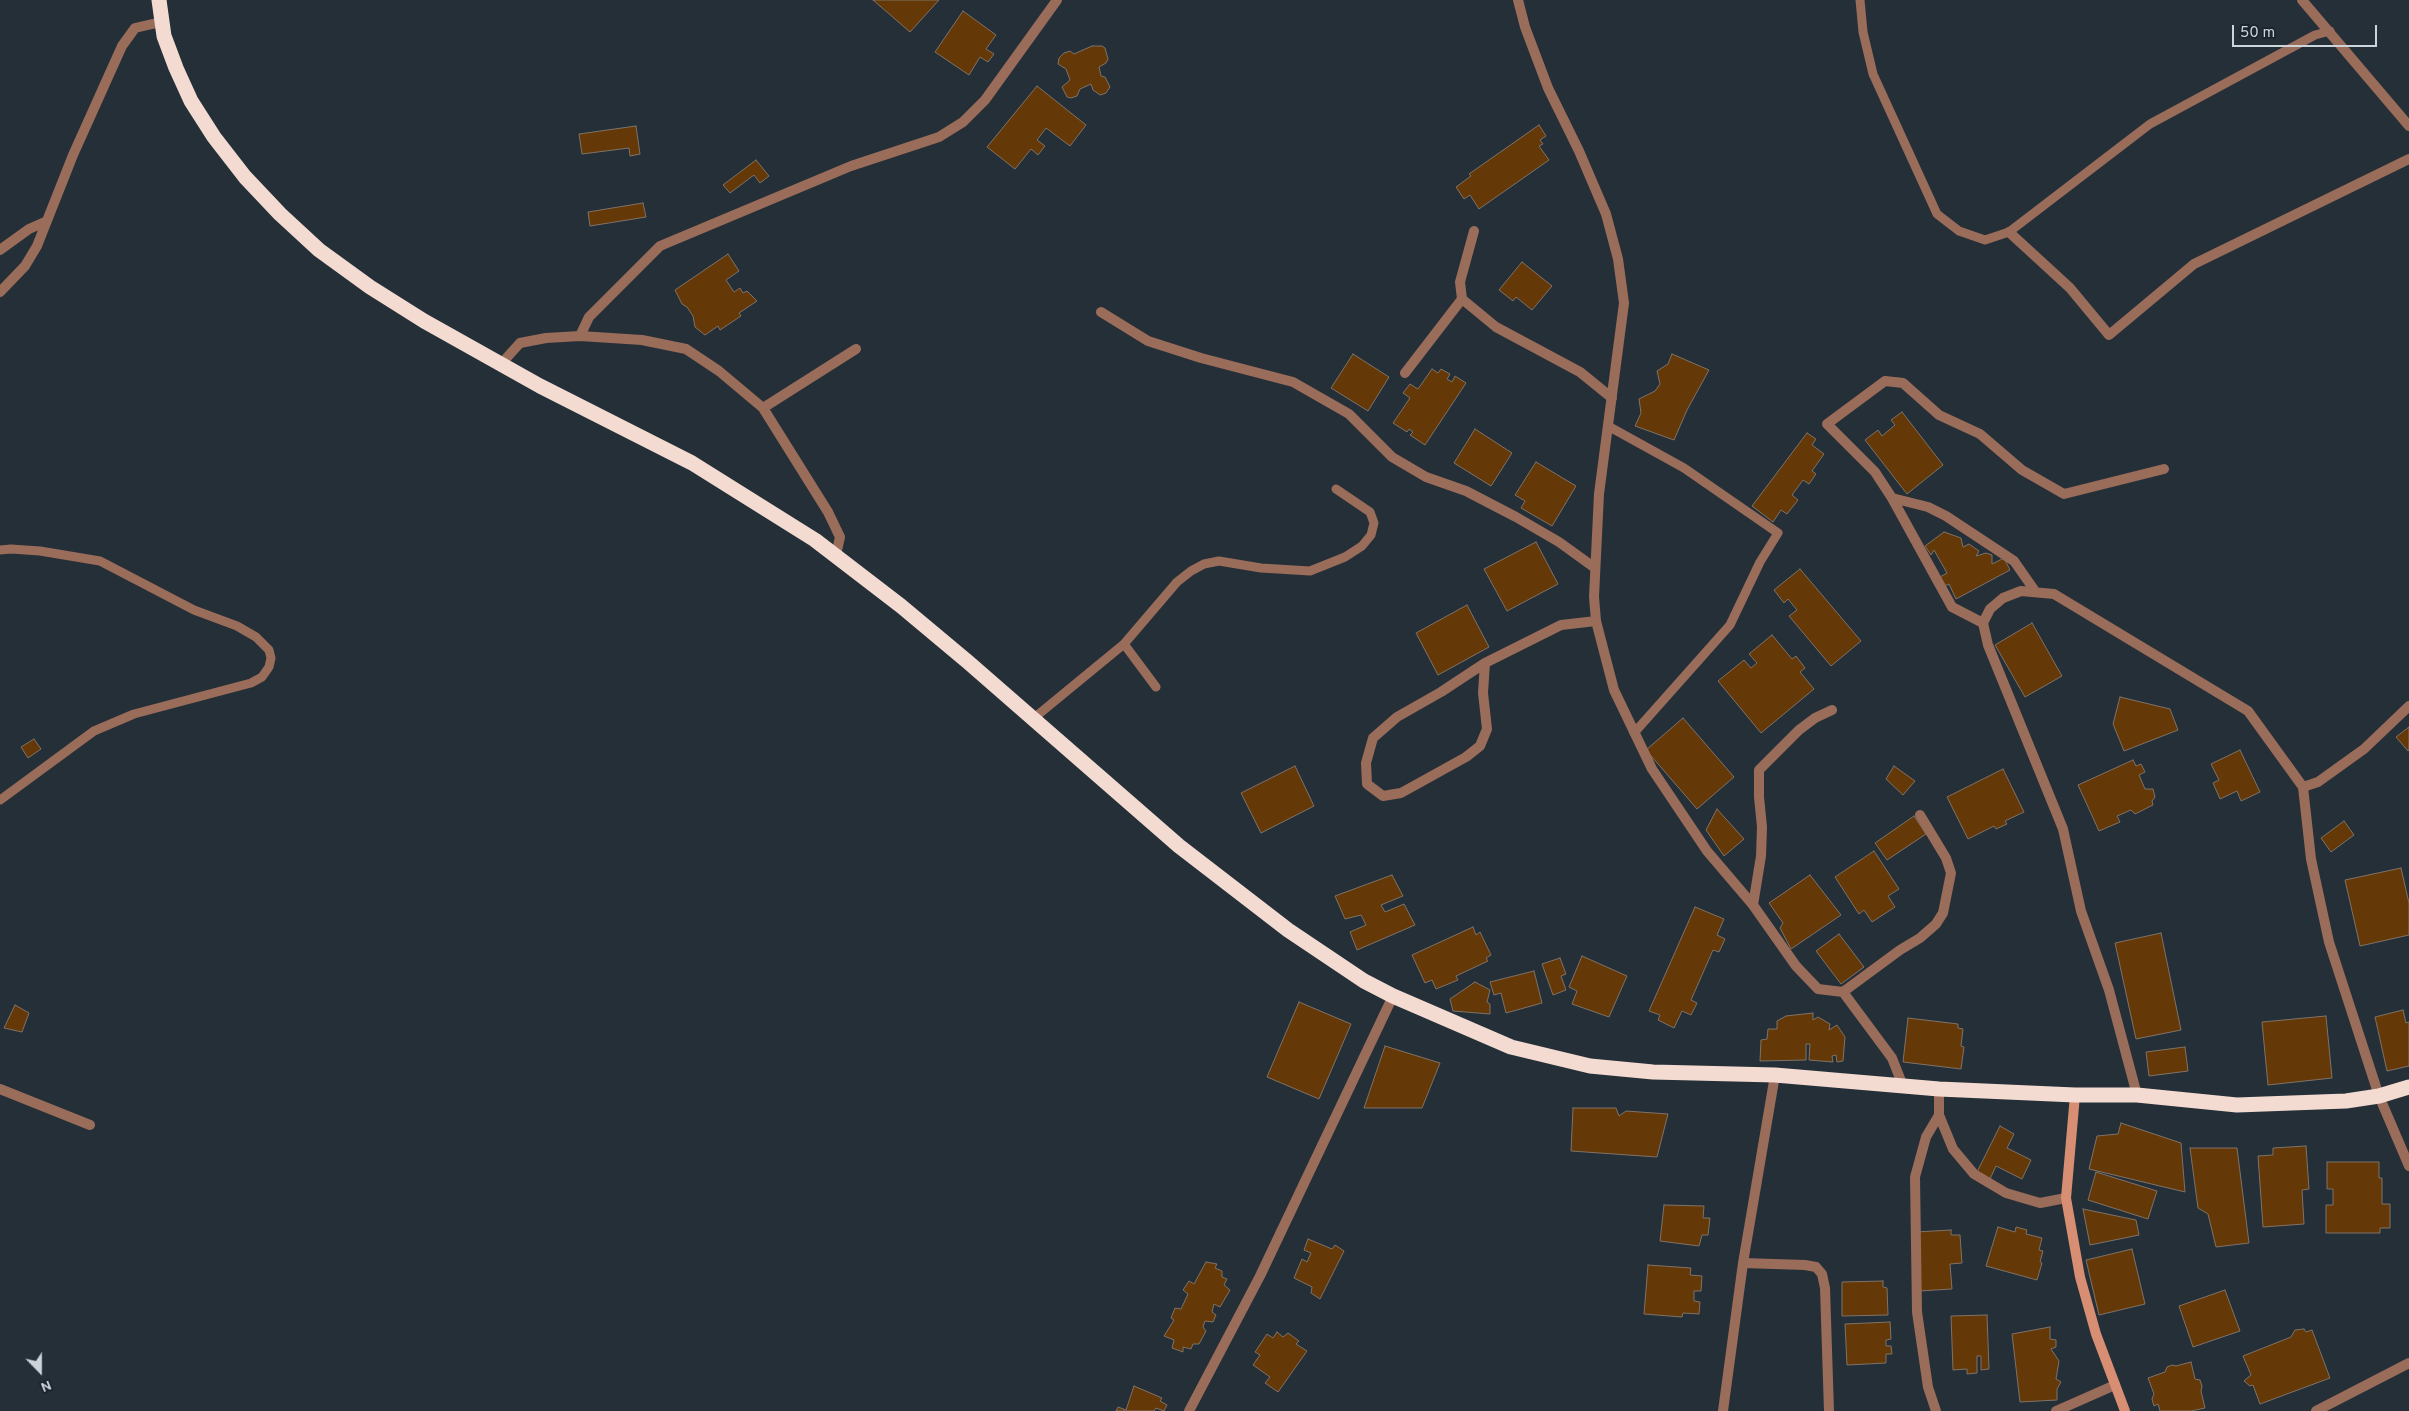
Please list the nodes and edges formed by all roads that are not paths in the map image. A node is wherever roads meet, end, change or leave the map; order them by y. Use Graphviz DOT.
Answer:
graph roads {
  1 [pos="159,0"];
  2 [pos="1057,0"];
  3 [pos="1518,0"];
  4 [pos="1860,0"];
  5 [pos="2302,0"];
  6 [pos="161,22"];
  7 [pos="2330,31"];
  8 [pos="2409,126"];
  9 [pos="2409,159"];
  10 [pos="46,221"];
  11 [pos="1474,231"];
  12 [pos="2009,232"];
  13 [pos="0,250"];
  14 [pos="0,292"];
  15 [pos="1462,299"];
  16 [pos="1101,312"];
  17 [pos="580,336"];
  18 [pos="856,349"];
  19 [pos="501,364"];
  20 [pos="1405,373"];
  21 [pos="1612,398"];
  22 [pos="763,408"];
  23 [pos="1608,426"];
  24 [pos="2164,469"];
  25 [pos="1336,489"];
  26 [pos="1892,498"];
  27 [pos="0,550"];
  28 [pos="836,555"];
  29 [pos="1595,568"];
  30 [pos="2036,591"];
  31 [pos="1596,621"];
  32 [pos="1984,623"];
  33 [pos="1124,644"];
  34 [pos="1485,663"];
  35 [pos="1156,687"];
  36 [pos="2409,706"];
  37 [pos="1832,710"];
  38 [pos="1034,718"];
  39 [pos="1634,733"];
  40 [pos="2303,787"];
  41 [pos="0,800"];
  42 [pos="1920,814"];
  43 [pos="1753,905"];
  44 [pos="1843,992"];
  45 [pos="1393,996"];
  46 [pos="1775,1075"];
  47 [pos="1903,1086"];
  48 [pos="2409,1087"];
  49 [pos="1939,1088"];
  50 [pos="0,1089"];
  51 [pos="2075,1095"];
  52 [pos="2137,1095"];
  53 [pos="2379,1096"];
  54 [pos="1939,1115"];
  55 [pos="90,1125"];
  56 [pos="2409,1166"];
  57 [pos="2066,1198"];
  58 [pos="1743,1263"];
  59 [pos="2409,1363"];
  60 [pos="2115,1385"];
  61 [pos="1189,1411"];
  62 [pos="1723,1411"];
  63 [pos="1829,1411"];
  64 [pos="1936,1411"];
  65 [pos="2056,1411"];
  66 [pos="2125,1411"];
  67 [pos="2316,1411"];
  1 -- 6 [label="highway"];
  2 -- 17 [label="street"];
  3 -- 21 [label="street"];
  4 -- 12 [label="lane"];
  5 -- 7 [label="street"];
  6 -- 10 [label="street"];
  6 -- 19 [label="highway"];
  7 -- 8 [label="street"];
  7 -- 12 [label="lane"];
  9 -- 12 [label="street"];
  10 -- 13 [label="street"];
  10 -- 14 [label="street"];
  11 -- 15 [label="street"];
  15 -- 20 [label="street"];
  15 -- 21 [label="street"];
  16 -- 29 [label="street"];
  17 -- 19 [label="street"];
  17 -- 22 [label="street"];
  18 -- 22 [label="street"];
  19 -- 28 [label="highway"];
  21 -- 23 [label="street"];
  22 -- 28 [label="street"];
  23 -- 29 [label="street"];
  23 -- 39 [label="lane"];
  24 -- 26 [label="street"];
  25 -- 33 [label="lane"];
  26 -- 30 [label="street"];
  26 -- 32 [label="street"];
  27 -- 41 [label="lane"];
  28 -- 38 [label="highway"];
  29 -- 31 [label="street"];
  30 -- 32 [label="street"];
  30 -- 40 [label="street"];
  31 -- 34 [label="street"];
  31 -- 39 [label="street"];
  32 -- 52 [label="street"];
  33 -- 35 [label="lane"];
  33 -- 38 [label="lane"];
  34 -- 34 [label="street"];
  36 -- 40 [label="street"];
  37 -- 43 [label="street"];
  38 -- 45 [label="highway"];
  39 -- 43 [label="street"];
  40 -- 53 [label="street"];
  42 -- 44 [label="street"];
  43 -- 44 [label="street"];
  44 -- 47 [label="street"];
  45 -- 46 [label="highway"];
  45 -- 61 [label="street"];
  46 -- 47 [label="highway"];
  46 -- 58 [label="street"];
  47 -- 49 [label="highway"];
  48 -- 53 [label="highway"];
  49 -- 51 [label="highway"];
  49 -- 54 [label="street"];
  50 -- 55 [label="street"];
  51 -- 52 [label="highway"];
  51 -- 57 [label="street"];
  52 -- 53 [label="highway"];
  53 -- 56 [label="street"];
  54 -- 57 [label="street"];
  54 -- 64 [label="street"];
  57 -- 60 [label="street"];
  58 -- 62 [label="street"];
  58 -- 63 [label="street"];
  59 -- 67 [label="street"];
  60 -- 65 [label="street"];
  60 -- 66 [label="street"];
}
